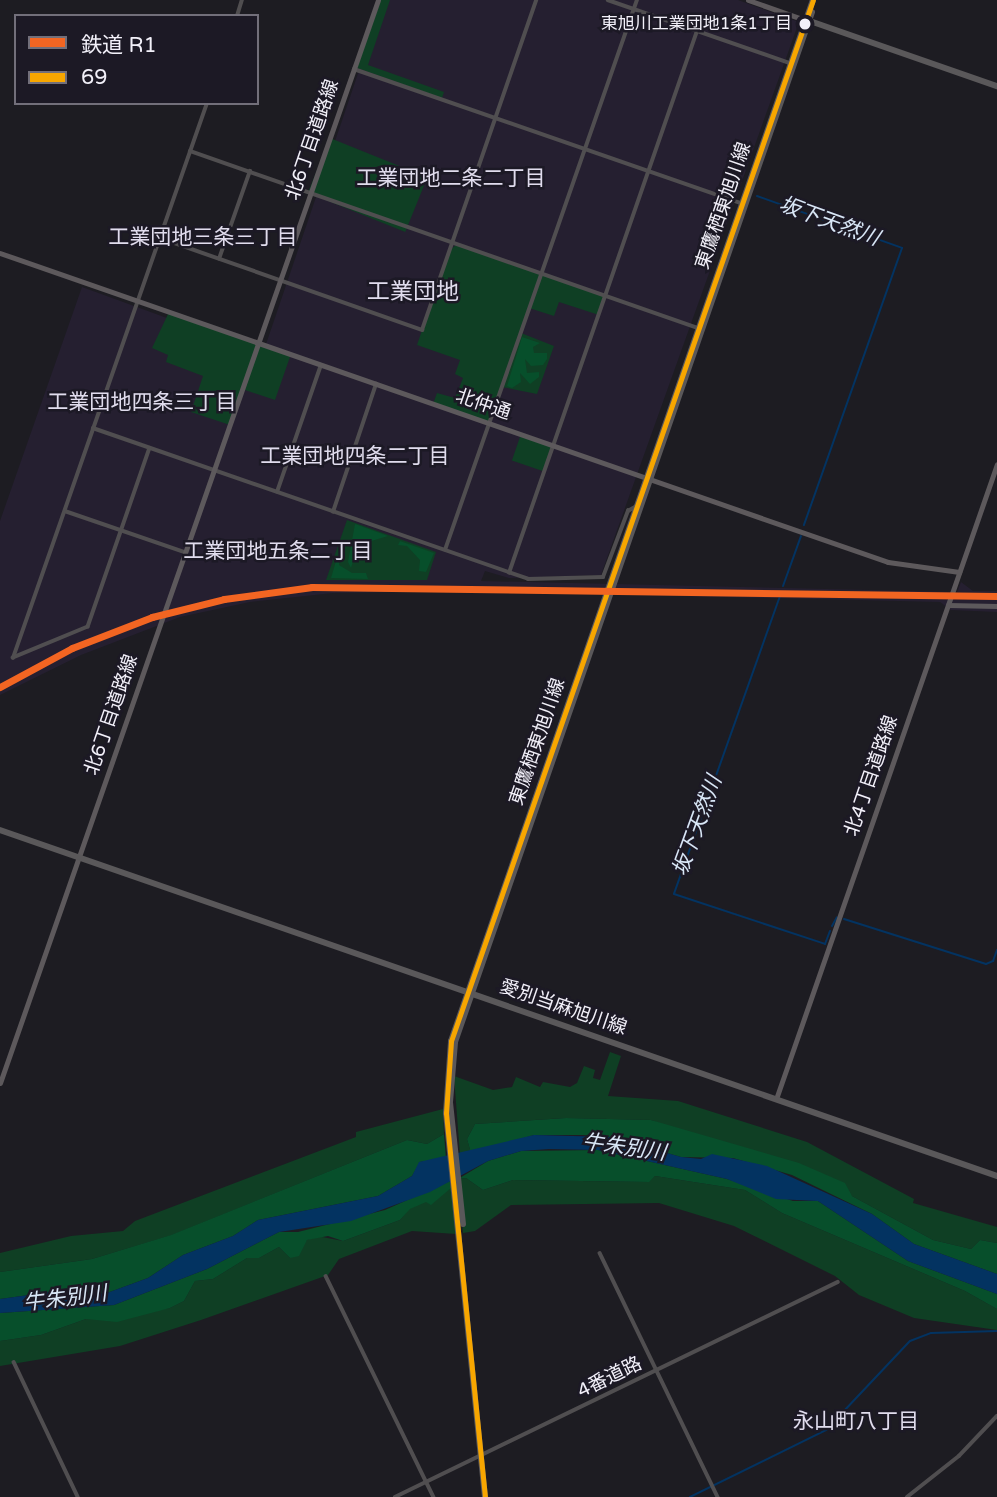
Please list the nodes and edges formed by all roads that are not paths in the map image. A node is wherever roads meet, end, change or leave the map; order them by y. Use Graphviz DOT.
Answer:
graph roads {
  1 [pos="377,0"];
  2 [pos="536,0"];
  3 [pos="608,0"];
  4 [pos="637,0"];
  5 [pos="748,0"];
  6 [pos="815,0"];
  7 [pos="634,9"];
  8 [pos="807,21"];
  9 [pos="697,31"];
  10 [pos="792,64"];
  11 [pos="354,69"];
  12 [pos="997,86"];
  13 [pos="205,105"];
  14 [pos="495,118"];
  15 [pos="584,149"];
  16 [pos="190,151"];
  17 [pos="648,171"];
  18 [pos="250,172"];
  19 [pos="311,194"];
  20 [pos="744,204"];
  21 [pos="160,238"];
  22 [pos="452,243"];
  23 [pos="0,253"];
  24 [pos="219,259"];
  25 [pos="541,274"];
  26 [pos="280,281"];
  27 [pos="605,296"];
  28 [pos="137,301"];
  29 [pos="701,329"];
  30 [pos="258,343"];
  31 [pos="321,365"];
  32 [pos="376,384"];
  33 [pos="489,423"];
  34 [pos="93,428"];
  35 [pos="553,445"];
  36 [pos="150,448"];
  37 [pos="997,464"];
  38 [pos="214,471"];
  39 [pos="649,478"];
  40 [pos="277,492"];
  41 [pos="636,506"];
  42 [pos="65,511"];
  43 [pos="333,512"];
  44 [pos="122,530"];
  45 [pos="445,551"];
  46 [pos="185,552"];
  47 [pos="960,572"];
  48 [pos="509,573"];
  49 [pos="610,590"];
  50 [pos="948,605"];
  51 [pos="997,606"];
  52 [pos="0,830"];
  53 [pos="79,857"];
  54 [pos="470,993"];
  55 [pos="0,1083"];
  56 [pos="776,1099"];
  57 [pos="997,1176"];
  58 [pos="600,1253"];
  59 [pos="326,1276"];
  60 [pos="836,1282"];
  61 [pos="13,1362"];
  62 [pos="657,1371"];
  63 [pos="997,1416"];
  64 [pos="483,1454"];
  65 [pos="426,1482"];
  66 [pos="78,1497"];
  67 [pos="395,1497"];
  68 [pos="434,1497"];
  69 [pos="487,1497"];
  70 [pos="718,1497"];
  71 [pos="907,1497"];
  1 -- 11 [label="street, 北6丁目道路線"];
  2 -- 14 [label="street"];
  3 -- 7 [label="street"];
  4 -- 7 [label="street"];
  5 -- 8 [label="street"];
  6 -- 8 [label="main road, 東鷹栖東旭川線"];
  7 -- 9 [label="street"];
  7 -- 15 [label="street"];
  8 -- 10 [label="main road, 東鷹栖東旭川線"];
  8 -- 12 [label="main road"];
  9 -- 10 [label="street"];
  9 -- 17 [label="street"];
  10 -- 20 [label="main road, 東鷹栖東旭川線"];
  11 -- 14 [label="street"];
  11 -- 19 [label="street, 北6丁目道路線"];
  13 -- 16 [label="street"];
  14 -- 15 [label="street"];
  14 -- 22 [label="street"];
  15 -- 17 [label="street"];
  15 -- 25 [label="street"];
  16 -- 18 [label="street"];
  16 -- 21 [label="street"];
  17 -- 20 [label="street"];
  17 -- 27 [label="street"];
  18 -- 19 [label="street"];
  18 -- 24 [label="street"];
  19 -- 22 [label="street"];
  19 -- 26 [label="street, 北6丁目道路線"];
  20 -- 29 [label="main road, 東鷹栖東旭川線"];
  21 -- 24 [label="street"];
  21 -- 28 [label="street"];
  22 -- 25 [label="street"];
  22 -- 26 [label="street"];
  23 -- 28 [label="street, 北仲通"];
  24 -- 26 [label="street"];
  25 -- 27 [label="street"];
  25 -- 33 [label="street"];
  26 -- 30 [label="street, 北6丁目道路線"];
  27 -- 29 [label="street"];
  27 -- 35 [label="street"];
  28 -- 30 [label="street, 北仲通"];
  28 -- 34 [label="street"];
  29 -- 39 [label="main road, 東鷹栖東旭川線"];
  30 -- 31 [label="street, 北仲通"];
  30 -- 38 [label="street, 北6丁目道路線"];
  31 -- 32 [label="street, 北仲通"];
  31 -- 40 [label="street"];
  32 -- 33 [label="street, 北仲通"];
  32 -- 43 [label="street"];
  33 -- 35 [label="street, 北仲通"];
  33 -- 45 [label="street"];
  34 -- 36 [label="street"];
  34 -- 42 [label="street"];
  35 -- 39 [label="street, 北仲通"];
  35 -- 48 [label="street"];
  36 -- 38 [label="street"];
  36 -- 44 [label="street"];
  37 -- 47 [label="street, 北4丁目道路線"];
  38 -- 40 [label="street"];
  38 -- 46 [label="street, 北6丁目道路線"];
  39 -- 41 [label="main road, 東鷹栖東旭川線"];
  39 -- 47 [label="street, 北仲通"];
  39 -- 49 [label="main road, 東鷹栖東旭川線"];
  40 -- 43 [label="street"];
  41 -- 48 [label="street"];
  41 -- 49 [label="main road, 東鷹栖東旭川線"];
  42 -- 44 [label="street"];
  42 -- 44 [label="street"];
  43 -- 45 [label="street"];
  44 -- 46 [label="street"];
  45 -- 48 [label="street"];
  46 -- 53 [label="street, 北6丁目道路線"];
  47 -- 50 [label="street, 北4丁目道路線"];
  49 -- 54 [label="main road, 東鷹栖東旭川線"];
  50 -- 51 [label="street"];
  50 -- 56 [label="street, 北4丁目道路線"];
  52 -- 53 [label="main road, 愛別当麻旭川線"];
  53 -- 54 [label="main road, 愛別当麻旭川線"];
  53 -- 55 [label="street, 北6丁目道路線"];
  54 -- 56 [label="main road, 愛別当麻旭川線"];
  54 -- 64 [label="main road, 東鷹栖東旭川線"];
  56 -- 57 [label="main road, 愛別当麻旭川線"];
  58 -- 62 [label="street"];
  59 -- 65 [label="street"];
  60 -- 62 [label="street, 4番道路"];
  61 -- 66 [label="street"];
  62 -- 64 [label="street, 4番道路"];
  62 -- 70 [label="street"];
  63 -- 71 [label="street"];
  64 -- 65 [label="street, 4番道路"];
  64 -- 69 [label="main road, 東鷹栖東旭川線"];
  65 -- 67 [label="street, 4番道路"];
  65 -- 68 [label="street"];
}
